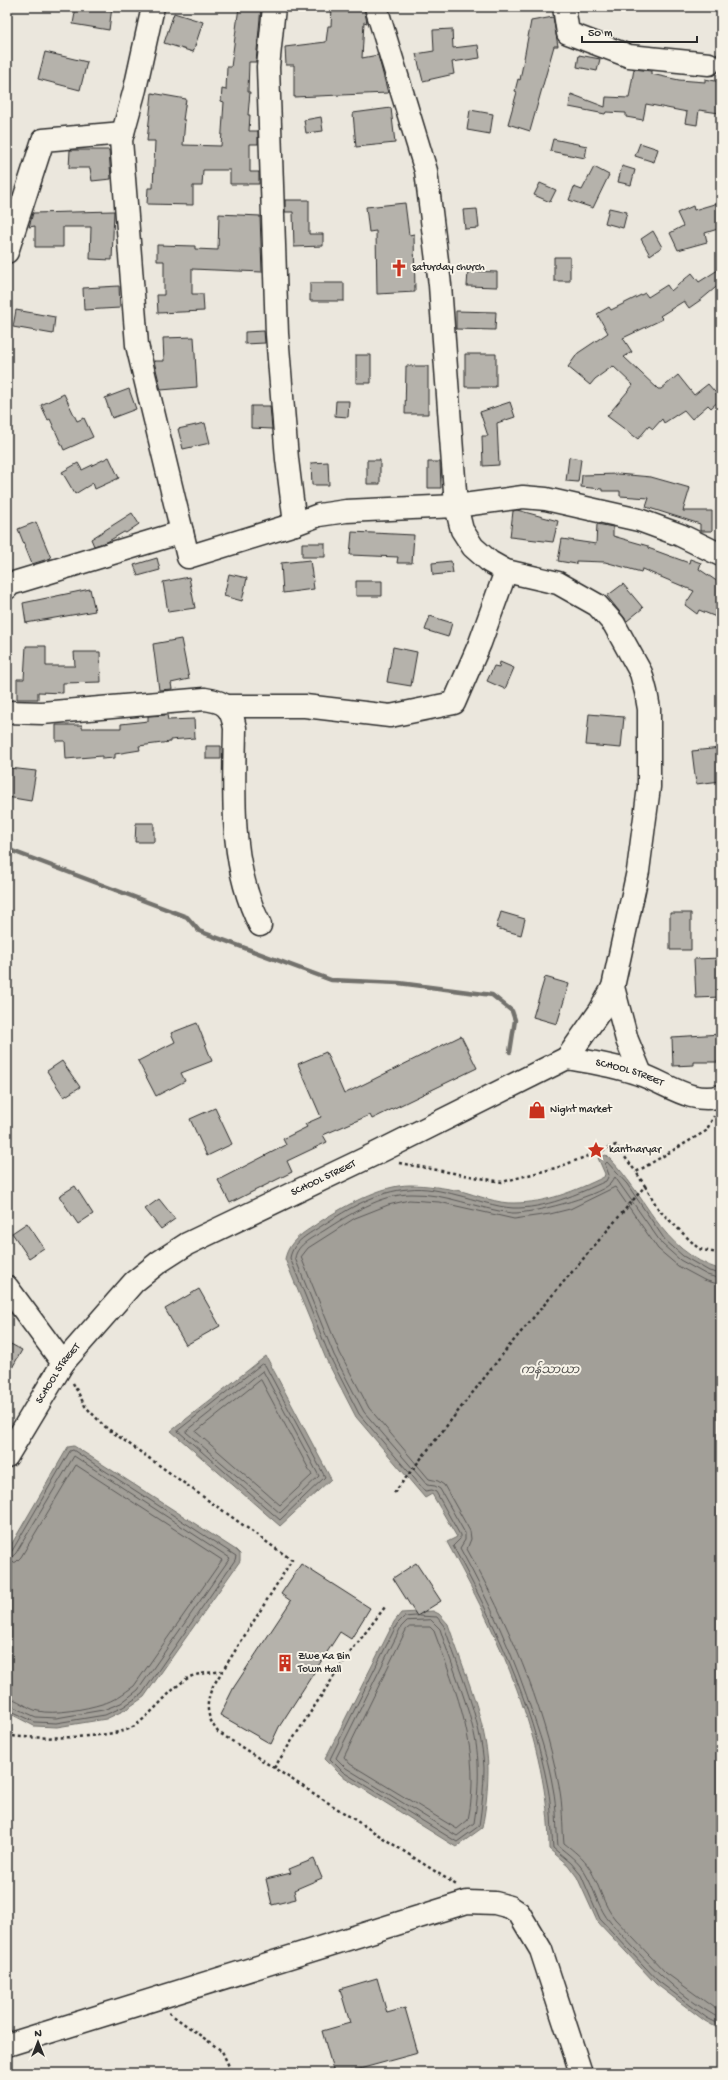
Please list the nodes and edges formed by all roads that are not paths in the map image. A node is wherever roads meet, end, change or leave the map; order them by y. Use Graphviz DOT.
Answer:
graph roads {
  1 [pos="153,7"];
  2 [pos="274,7"];
  3 [pos="376,7"];
  4 [pos="564,7"];
  5 [pos="709,64"];
  6 [pos="123,133"];
  7 [pos="7,252"];
  8 [pos="456,506"];
  9 [pos="295,524"];
  10 [pos="182,532"];
  11 [pos="721,555"];
  12 [pos="506,571"];
  13 [pos="7,588"];
  14 [pos="226,706"];
  15 [pos="7,712"];
  16 [pos="260,925"];
  17 [pos="613,987"];
  18 [pos="559,1062"];
  19 [pos="641,1074"];
  20 [pos="719,1103"];
  21 [pos="7,1287"];
  22 [pos="63,1363"];
  23 [pos="7,1456"];
  24 [pos="7,2045"];
  25 [pos="581,2073"];
  1 -- 6 [label="street"];
  2 -- 9 [label="street"];
  3 -- 8 [label="street"];
  4 -- 5 [label="street"];
  6 -- 7 [label="street"];
  6 -- 10 [label="street"];
  8 -- 9 [label="street"];
  8 -- 11 [label="street"];
  8 -- 12 [label="street"];
  9 -- 10 [label="street"];
  10 -- 13 [label="street"];
  12 -- 14 [label="street"];
  12 -- 17 [label="street"];
  14 -- 15 [label="street"];
  14 -- 16 [label="street"];
  17 -- 18 [label="street"];
  17 -- 19 [label="street"];
  18 -- 19 [label="street, SCHOOL STREET"];
  18 -- 22 [label="street, SCHOOL STREET"];
  19 -- 20 [label="street, SCHOOL STREET"];
  21 -- 22 [label="street"];
  22 -- 23 [label="street, SCHOOL STREET"];
  24 -- 25 [label="street"];
}
